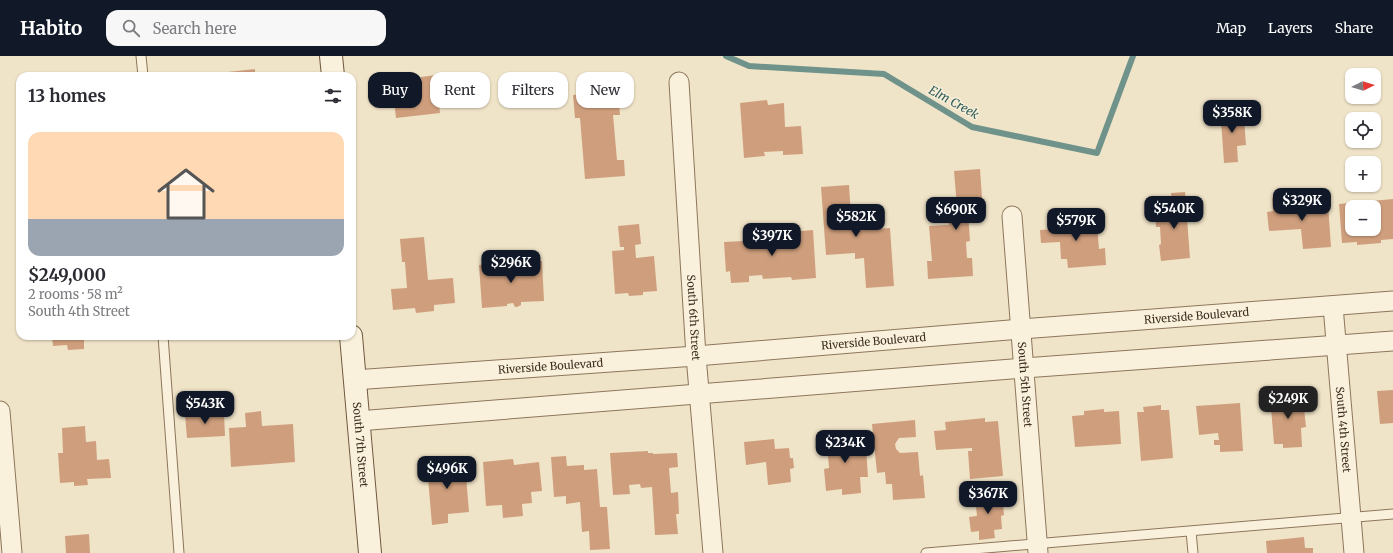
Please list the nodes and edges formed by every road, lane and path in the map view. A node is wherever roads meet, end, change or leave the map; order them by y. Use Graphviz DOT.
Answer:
graph roads {
  1 [pos="141,56"];
  2 [pos="331,56"];
  3 [pos="143,72"];
  4 [pos="332,72"];
  5 [pos="679,82"];
  6 [pos="1012,216"];
  7 [pos="1393,301"];
  8 [pos="1333,306"];
  9 [pos="1021,329"];
  10 [pos="163,340"];
  11 [pos="351,340"];
  12 [pos="1393,341"];
  13 [pos="1336,346"];
  14 [pos="696,356"];
  15 [pos="1024,368"];
  16 [pos="354,380"];
  17 [pos="700,394"];
  18 [pos="0,411"];
  19 [pos="358,421"];
  20 [pos="3,490"];
  21 [pos="1393,514"];
  22 [pos="1351,517"];
  23 [pos="1191,531"];
  24 [pos="1038,549"];
  25 [pos="12,553"];
  26 [pos="179,553"];
  27 [pos="370,553"];
  28 [pos="713,553"];
  29 [pos="926,553"];
  30 [pos="1193,553"];
  31 [pos="1354,553"];
  1 -- 3 [label="lane"];
  2 -- 4 [label="main road"];
  5 -- 14 [label="street, South 6th Street"];
  6 -- 9 [label="street, South 5th Street"];
  7 -- 8 [label="street, Riverside Boulevard"];
  8 -- 9 [label="street, Riverside Boulevard"];
  8 -- 13 [label="street, South 4th Street"];
  9 -- 14 [label="street, Riverside Boulevard"];
  9 -- 15 [label="street, South 5th Street"];
  10 -- 26 [label="lane"];
  11 -- 16 [label="main road, South 7th Street"];
  12 -- 13 [label="street"];
  13 -- 15 [label="street"];
  13 -- 22 [label="street, South 4th Street"];
  14 -- 16 [label="street, Riverside Boulevard"];
  14 -- 17 [label="street, South 6th Street"];
  15 -- 17 [label="street"];
  15 -- 24 [label="street, South 5th Street"];
  16 -- 19 [label="main road, South 7th Street"];
  17 -- 19 [label="street"];
  17 -- 28 [label="street, South 6th Street"];
  18 -- 20 [label="street"];
  19 -- 27 [label="main road, South 7th Street"];
  20 -- 25 [label="street"];
  21 -- 22 [label="lane"];
  22 -- 23 [label="lane"];
  22 -- 31 [label="street, South 4th Street"];
  23 -- 24 [label="lane"];
  23 -- 30 [label="lane"];
  24 -- 29 [label="lane"];
}
